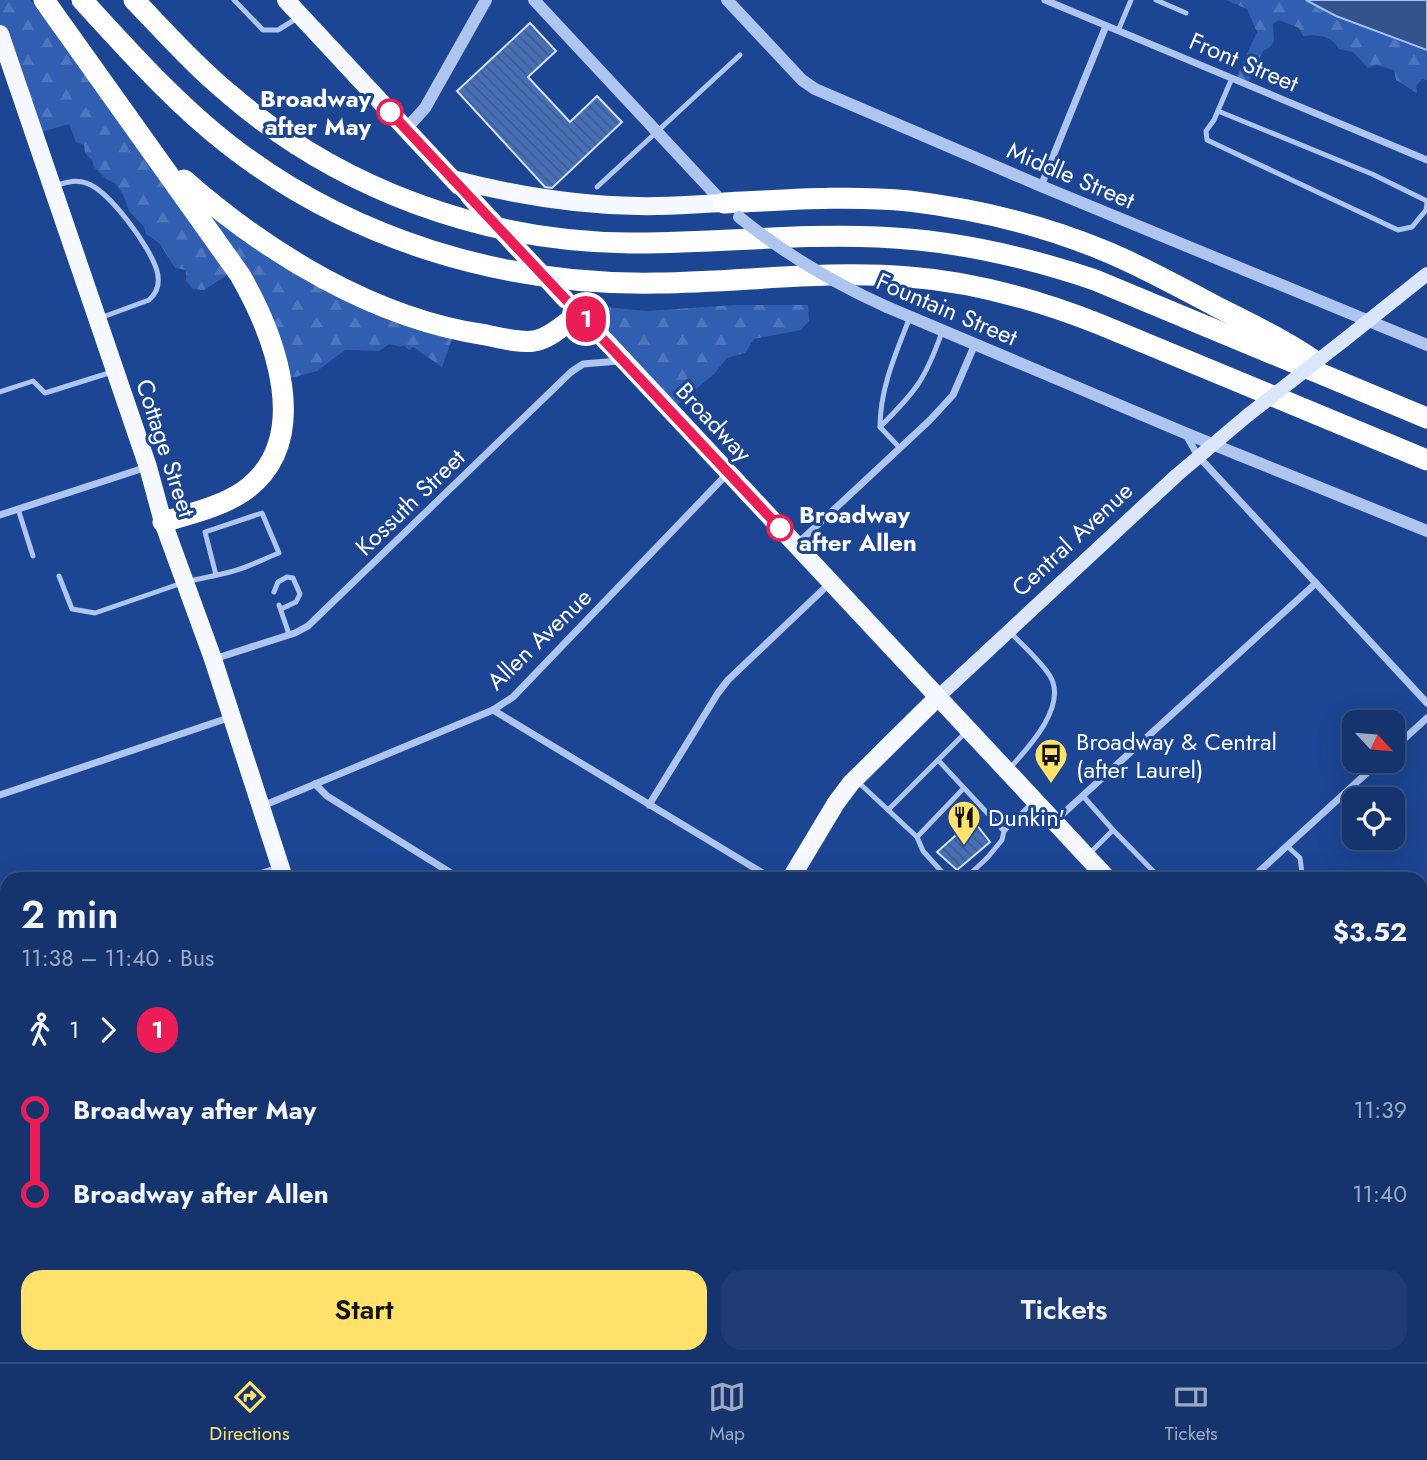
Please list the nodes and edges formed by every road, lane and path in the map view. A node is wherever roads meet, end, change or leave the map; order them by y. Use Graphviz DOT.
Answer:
graph roads {
  1 [pos="44,0"];
  2 [pos="82,0"];
  3 [pos="135,0"];
  4 [pos="234,0"];
  5 [pos="286,0"];
  6 [pos="486,0"];
  7 [pos="534,0"];
  8 [pos="727,0"];
  9 [pos="1045,0"];
  10 [pos="1131,0"];
  11 [pos="1156,0"];
  12 [pos="1186,13"];
  13 [pos="301,16"];
  14 [pos="1107,26"];
  15 [pos="1118,31"];
  16 [pos="2,46"];
  17 [pos="740,55"];
  18 [pos="1232,78"];
  19 [pos="1218,111"];
  20 [pos="406,129"];
  21 [pos="657,130"];
  22 [pos="152,150"];
  23 [pos="1427,160"];
  24 [pos="452,179"];
  25 [pos="1041,186"];
  26 [pos="52,187"];
  27 [pos="597,187"];
  28 [pos="1427,202"];
  29 [pos="731,210"];
  30 [pos="1427,274"];
  31 [pos="573,306"];
  32 [pos="910,317"];
  33 [pos="97,319"];
  34 [pos="1368,321"];
  35 [pos="943,330"];
  36 [pos="976,344"];
  37 [pos="1427,345"];
  38 [pos="623,361"];
  39 [pos="115,370"];
  40 [pos="1351,386"];
  41 [pos="0,392"];
  42 [pos="1427,418"];
  43 [pos="880,427"];
  44 [pos="1185,433"];
  45 [pos="1213,443"];
  46 [pos="900,448"];
  47 [pos="1198,456"];
  48 [pos="1427,460"];
  49 [pos="148,467"];
  50 [pos="728,472"];
  51 [pos="18,509"];
  52 [pos="0,514"];
  53 [pos="163,522"];
  54 [pos="1427,531"];
  55 [pos="796,544"];
  56 [pos="33,556"];
  57 [pos="216,575"];
  58 [pos="59,576"];
  59 [pos="185,582"];
  60 [pos="831,582"];
  61 [pos="1316,583"];
  62 [pos="274,592"];
  63 [pos="1009,631"];
  64 [pos="289,634"];
  65 [pos="213,659"];
  66 [pos="938,697"];
  67 [pos="1427,703"];
  68 [pos="493,710"];
  69 [pos="231,717"];
  70 [pos="1427,718"];
  71 [pos="968,730"];
  72 [pos="1405,738"];
  73 [pos="938,760"];
  74 [pos="1007,771"];
  75 [pos="1366,774"];
  76 [pos="855,779"];
  77 [pos="315,784"];
  78 [pos="963,789"];
  79 [pos="0,795"];
  80 [pos="1083,796"];
  81 [pos="1034,801"];
  82 [pos="649,805"];
  83 [pos="260,807"];
  84 [pos="888,810"];
  85 [pos="1054,822"];
  86 [pos="1113,830"];
  87 [pos="1004,831"];
  88 [pos="917,837"];
  89 [pos="1287,846"];
  90 [pos="1086,857"];
  91 [pos="281,872"];
  92 [pos="448,872"];
  93 [pos="761,872"];
  94 [pos="795,872"];
  95 [pos="942,872"];
  96 [pos="972,872"];
  97 [pos="1101,872"];
  98 [pos="1154,872"];
  99 [pos="1259,872"];
  100 [pos="1302,872"];
  1 -- 22 [label="highway"];
  2 -- 48 [label="highway"];
  3 -- 40 [label="highway"];
  4 -- 13 [label="lane"];
  5 -- 13 [label="main road, Broadway"];
  6 -- 20 [label="street"];
  7 -- 21 [label="street, Fountain Street"];
  8 -- 25 [label="street, Middle Street"];
  9 -- 14 [label="street, Front Street"];
  10 -- 15 [label="lane"];
  11 -- 12 [label="lane"];
  13 -- 20 [label="main road, Broadway"];
  14 -- 15 [label="street, Front Street"];
  14 -- 25 [label="street"];
  15 -- 18 [label="street, Front Street"];
  16 -- 26 [label="main road, Cottage Street"];
  17 -- 21 [label="lane"];
  18 -- 19 [label="lane"];
  18 -- 23 [label="street, Front Street"];
  19 -- 28 [label="lane"];
  19 -- 28 [label="lane"];
  20 -- 24 [label="main road, Broadway"];
  21 -- 27 [label="lane"];
  21 -- 29 [label="street, Fountain Street"];
  22 -- 31 [label="highway"];
  22 -- 53 [label="highway"];
  24 -- 29 [label="main road"];
  24 -- 31 [label="main road, Broadway, bridge"];
  25 -- 34 [label="street, Middle Street"];
  26 -- 33 [label="main road, Cottage Street"];
  26 -- 33 [label="lane"];
  29 -- 32 [label="street, Fountain Street, bridge"];
  29 -- 40 [label="highway"];
  30 -- 34 [label="main road, Central Avenue"];
  31 -- 38 [label="main road, Broadway"];
  32 -- 35 [label="street, Fountain Street"];
  32 -- 43 [label="lane"];
  33 -- 39 [label="main road, Cottage Street"];
  34 -- 37 [label="street, Middle Street"];
  34 -- 45 [label="main road, Central Avenue, bridge"];
  35 -- 36 [label="street, Fountain Street"];
  35 -- 43 [label="lane"];
  36 -- 44 [label="street, Fountain Street"];
  36 -- 46 [label="street"];
  38 -- 50 [label="main road, Broadway"];
  38 -- 64 [label="street, Kossuth Street"];
  39 -- 41 [label="lane"];
  39 -- 49 [label="main road, Cottage Street"];
  40 -- 42 [label="highway"];
  43 -- 46 [label="lane"];
  44 -- 45 [label="street, Fountain Street"];
  44 -- 47 [label="street"];
  45 -- 47 [label="main road, Central Avenue"];
  45 -- 54 [label="street, Fountain Street"];
  46 -- 55 [label="street"];
  47 -- 61 [label="street"];
  47 -- 63 [label="main road, Central Avenue"];
  49 -- 51 [label="street"];
  49 -- 53 [label="main road, Cottage Street"];
  50 -- 55 [label="main road, Broadway"];
  50 -- 68 [label="street, Allen Avenue"];
  51 -- 52 [label="street"];
  51 -- 56 [label="lane"];
  53 -- 59 [label="main road, Cottage Street"];
  55 -- 60 [label="main road, Broadway"];
  57 -- 57 [label="lane"];
  57 -- 59 [label="lane"];
  58 -- 59 [label="lane"];
  59 -- 65 [label="main road, Cottage Street"];
  60 -- 66 [label="main road, Broadway"];
  60 -- 82 [label="street"];
  61 -- 67 [label="street"];
  61 -- 80 [label="street"];
  62 -- 64 [label="lane"];
  63 -- 66 [label="main road, Central Avenue"];
  63 -- 74 [label="lane"];
  64 -- 65 [label="street, Kossuth Street"];
  65 -- 69 [label="main road, Cottage Street"];
  66 -- 71 [label="main road, Broadway"];
  66 -- 76 [label="main road, Central Avenue"];
  68 -- 77 [label="street, Allen Avenue"];
  68 -- 82 [label="street"];
  69 -- 79 [label="street"];
  69 -- 83 [label="main road, Cottage Street"];
  70 -- 72 [label="street"];
  71 -- 73 [label="lane"];
  71 -- 74 [label="main road, Broadway"];
  73 -- 78 [label="lane"];
  73 -- 84 [label="lane"];
  74 -- 81 [label="main road, Broadway"];
  75 -- 89 [label="street"];
  76 -- 84 [label="lane"];
  76 -- 94 [label="main road, Central Avenue"];
  77 -- 83 [label="street, Allen Avenue"];
  77 -- 92 [label="street"];
  78 -- 87 [label="lane"];
  78 -- 88 [label="lane"];
  80 -- 85 [label="street"];
  80 -- 86 [label="lane"];
  81 -- 85 [label="main road, Broadway"];
  81 -- 87 [label="lane"];
  82 -- 93 [label="street"];
  83 -- 91 [label="main road, Cottage Street"];
  84 -- 88 [label="lane"];
  85 -- 90 [label="main road, Broadway"];
  86 -- 90 [label="lane"];
  86 -- 98 [label="lane"];
  87 -- 96 [label="lane"];
  88 -- 95 [label="lane"];
  89 -- 99 [label="street"];
  89 -- 100 [label="lane"];
  90 -- 97 [label="main road, Broadway"];
}
